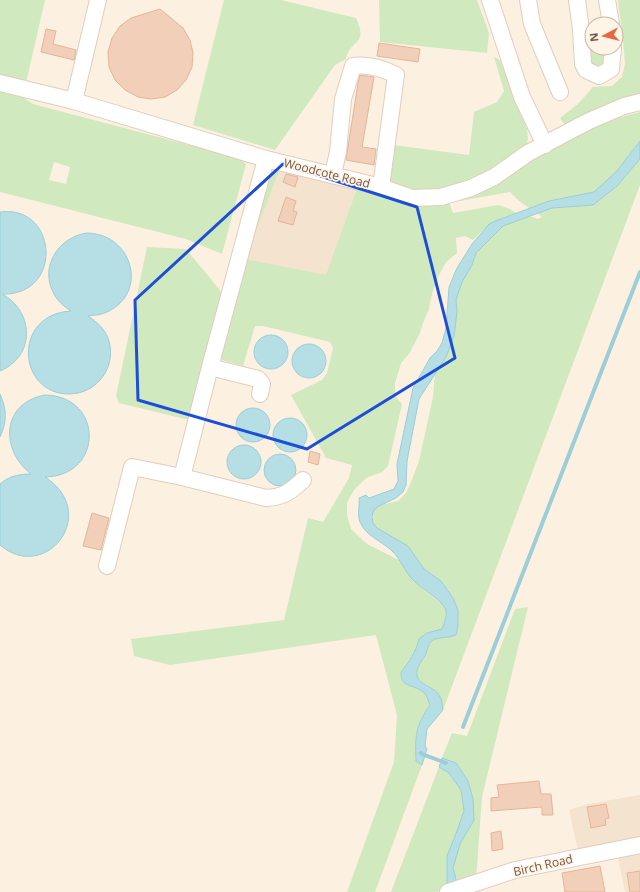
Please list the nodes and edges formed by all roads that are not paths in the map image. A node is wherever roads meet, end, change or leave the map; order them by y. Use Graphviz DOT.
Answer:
graph roads {
  1 [pos="98,0"];
  2 [pos="490,0"];
  3 [pos="528,0"];
  4 [pos="577,0"];
  5 [pos="608,0"];
  6 [pos="610,16"];
  7 [pos="612,56"];
  8 [pos="0,83"];
  9 [pos="560,92"];
  10 [pos="74,101"];
  11 [pos="639,103"];
  12 [pos="545,145"];
  13 [pos="266,159"];
  14 [pos="333,174"];
  15 [pos="381,187"];
  16 [pos="210,367"];
  17 [pos="260,394"];
  18 [pos="182,477"];
  19 [pos="303,480"];
  20 [pos="107,566"];
  21 [pos="640,845"];
  22 [pos="455,890"];
  1 -- 10 [label="street"];
  2 -- 12 [label="street"];
  3 -- 9 [label="street"];
  4 -- 7 [label="street"];
  5 -- 6 [label="street"];
  8 -- 10 [label="street, Woodcote Road"];
  10 -- 13 [label="street, Woodcote Road"];
  11 -- 12 [label="street, Woodcote Road"];
  12 -- 15 [label="street, Woodcote Road"];
  13 -- 14 [label="street, Woodcote Road"];
  13 -- 16 [label="street"];
  14 -- 15 [label="street, Woodcote Road"];
  14 -- 15 [label="street"];
  16 -- 17 [label="street"];
  16 -- 18 [label="street"];
  18 -- 19 [label="street"];
  18 -- 20 [label="street"];
  21 -- 22 [label="street, Birch Road"];
}
